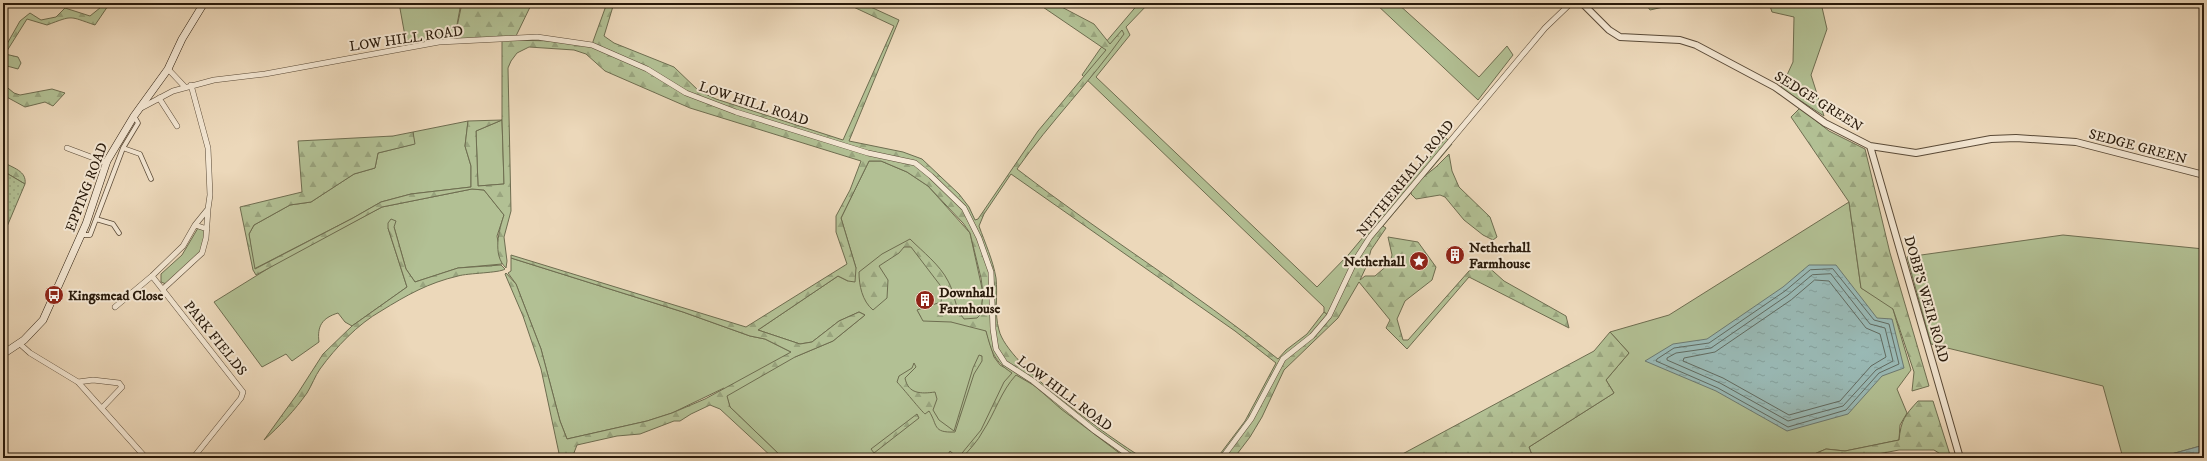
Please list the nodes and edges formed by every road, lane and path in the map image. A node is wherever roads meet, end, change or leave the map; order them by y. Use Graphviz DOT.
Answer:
graph roads {
  1 [pos="204,3"];
  2 [pos="1571,3"];
  3 [pos="1582,3"];
  4 [pos="168,70"];
  5 [pos="191,85"];
  6 [pos="185,87"];
  7 [pos="159,98"];
  8 [pos="141,108"];
  9 [pos="134,116"];
  10 [pos="177,126"];
  11 [pos="1870,146"];
  12 [pos="67,148"];
  13 [pos="123,148"];
  14 [pos="107,163"];
  15 [pos="2204,175"];
  16 [pos="151,179"];
  17 [pos="208,209"];
  18 [pos="96,219"];
  19 [pos="195,225"];
  20 [pos="207,229"];
  21 [pos="119,233"];
  22 [pos="82,235"];
  23 [pos="152,276"];
  24 [pos="163,289"];
  25 [pos="115,307"];
  26 [pos="20,344"];
  27 [pos="3,354"];
  28 [pos="78,382"];
  29 [pos="102,408"];
  30 [pos="146,458"];
  31 [pos="193,458"];
  32 [pos="1133,458"];
  33 [pos="1222,458"];
  34 [pos="1960,458"];
  1 -- 4 [label="main road, EPPING ROAD"];
  2 -- 33 [label="street, NETHERHALL ROAD"];
  3 -- 11 [label="street, SEDGE GREEN"];
  4 -- 6 [label="street"];
  4 -- 8 [label="main road, EPPING ROAD"];
  5 -- 6 [label="street, LOW HILL ROAD"];
  5 -- 17 [label="street"];
  5 -- 32 [label="street, LOW HILL ROAD"];
  6 -- 7 [label="street, LOW HILL ROAD"];
  7 -- 8 [label="street, LOW HILL ROAD"];
  7 -- 10 [label="street"];
  8 -- 9 [label="main road, EPPING ROAD"];
  9 -- 13 [label="street"];
  9 -- 14 [label="main road, EPPING ROAD"];
  11 -- 15 [label="street, SEDGE GREEN"];
  11 -- 34 [label="street, DOBB'S WEIR ROAD"];
  12 -- 14 [label="street"];
  13 -- 16 [label="street"];
  13 -- 18 [label="street"];
  14 -- 22 [label="main road, EPPING ROAD"];
  17 -- 19 [label="street"];
  17 -- 20 [label="street"];
  18 -- 21 [label="street"];
  18 -- 22 [label="street"];
  19 -- 20 [label="street"];
  19 -- 23 [label="street"];
  20 -- 24 [label="street"];
  22 -- 26 [label="main road, EPPING ROAD"];
  23 -- 24 [label="street, PARK FIELDS"];
  23 -- 25 [label="street"];
  24 -- 31 [label="street, PARK FIELDS"];
  26 -- 27 [label="main road, EPPING ROAD"];
  26 -- 28 [label="street"];
  28 -- 29 [label="street"];
  28 -- 29 [label="street"];
  29 -- 30 [label="street"];
}
